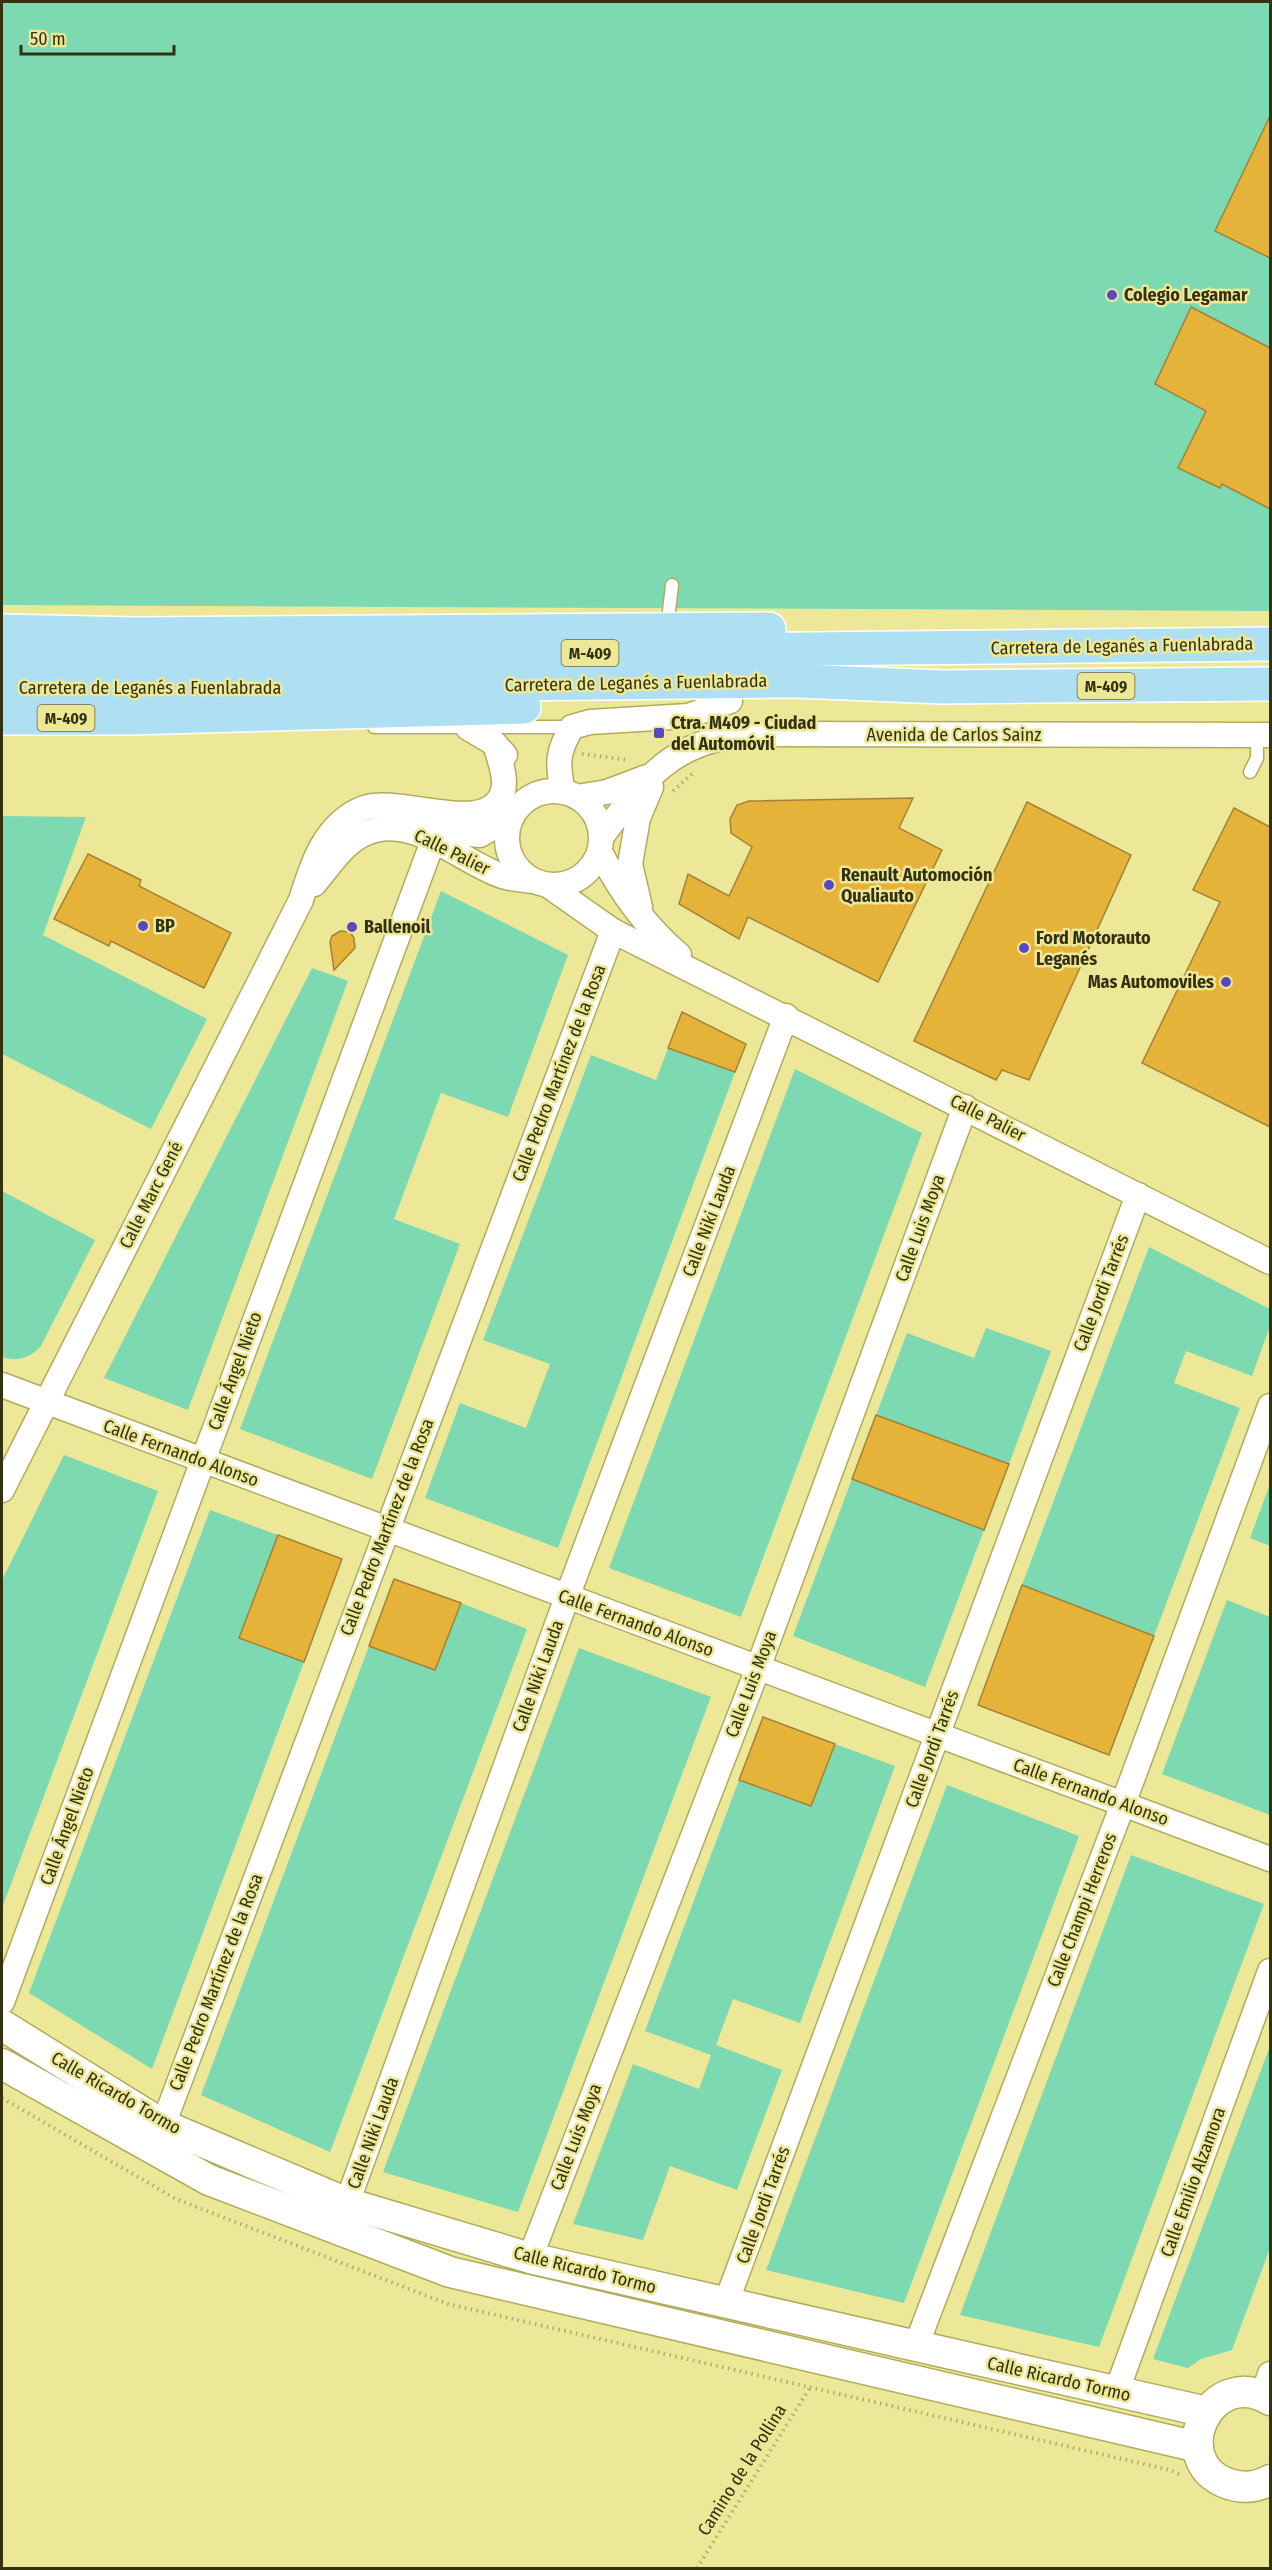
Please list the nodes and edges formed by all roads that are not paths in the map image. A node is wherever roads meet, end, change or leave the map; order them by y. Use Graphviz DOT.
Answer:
graph roads {
  1 [pos="672,585"];
  2 [pos="2,625"];
  3 [pos="667,628"];
  4 [pos="44,630"];
  5 [pos="2,631"];
  6 [pos="1270,644"];
  7 [pos="1178,646"];
  8 [pos="2,658"];
  9 [pos="1270,684"];
  10 [pos="942,687"];
  11 [pos="2,689"];
  12 [pos="730,701"];
  13 [pos="2,718"];
  14 [pos="131,718"];
  15 [pos="572,727"];
  16 [pos="359,728"];
  17 [pos="468,728"];
  18 [pos="206,729"];
  19 [pos="1264,736"];
  20 [pos="495,744"];
  21 [pos="653,772"];
  22 [pos="1250,772"];
  23 [pos="570,794"];
  24 [pos="516,810"];
  25 [pos="433,841"];
  26 [pos="601,844"];
  27 [pos="317,856"];
  28 [pos="541,884"];
  29 [pos="302,900"];
  30 [pos="643,918"];
  31 [pos="613,931"];
  32 [pos="704,976"];
  33 [pos="786,1017"];
  34 [pos="965,1107"];
  35 [pos="1138,1195"];
  36 [pos="1270,1262"];
  37 [pos="2,1385"];
  38 [pos="45,1402"];
  39 [pos="1270,1406"];
  40 [pos="202,1461"];
  41 [pos="2,1490"];
  42 [pos="386,1529"];
  43 [pos="567,1597"];
  44 [pos="758,1668"];
  45 [pos="937,1735"];
  46 [pos="1123,1804"];
  47 [pos="1270,1859"];
  48 [pos="1270,1971"];
  49 [pos="2,2002"];
  50 [pos="2,2025"];
  51 [pos="2,2064"];
  52 [pos="163,2125"];
  53 [pos="347,2203"];
  54 [pos="530,2258"];
  55 [pos="726,2303"];
  56 [pos="916,2346"];
  57 [pos="1268,2390"];
  58 [pos="1116,2393"];
  59 [pos="1207,2412"];
  60 [pos="1198,2447"];
  61 [pos="1270,2480"];
  1 -- 3 [label="lane"];
  2 -- 4 [label="highway, M-409"];
  3 -- 4 [label="highway, M-409"];
  3 -- 7 [label="highway, M-409"];
  4 -- 5 [label="highway, M-409"];
  6 -- 7 [label="highway, Carretera de Leganés a Fuenlabrada / M-409"];
  7 -- 8 [label="highway, Carretera de Leganés a Fuenlabrada / M-409"];
  9 -- 10 [label="highway, Carretera de Leganés a Fuenlabrada / M-409"];
  10 -- 11 [label="highway, Carretera de Leganés a Fuenlabrada / M-409"];
  10 -- 12 [label="highway, M-409"];
  12 -- 14 [label="highway, M-409"];
  12 -- 15 [label="street"];
  13 -- 14 [label="highway, M-409"];
  14 -- 18 [label="lane"];
  15 -- 17 [label="lane"];
  15 -- 23 [label="street"];
  16 -- 17 [label="lane"];
  17 -- 20 [label="street"];
  19 -- 21 [label="street, Avenida de Carlos Sainz"];
  19 -- 22 [label="lane"];
  20 -- 24 [label="street"];
  20 -- 27 [label="street, Calle Palier"];
  21 -- 23 [label="street, Avenida de Carlos Sainz"];
  21 -- 26 [label="street, Avenida de Carlos Sainz"];
  21 -- 30 [label="street"];
  23 -- 24 [label="street"];
  23 -- 26 [label="street"];
  24 -- 27 [label="street, Calle Palier"];
  24 -- 28 [label="street"];
  25 -- 28 [label="street, Calle Palier"];
  25 -- 29 [label="street, Calle Palier"];
  25 -- 40 [label="street, Calle Ángel Nieto"];
  26 -- 28 [label="street"];
  26 -- 30 [label="street, Calle Palier"];
  27 -- 29 [label="street, Calle Palier"];
  28 -- 31 [label="street, Calle Palier"];
  29 -- 38 [label="street, Calle Marc Gené"];
  30 -- 32 [label="street, Calle Palier"];
  31 -- 32 [label="street, Calle Palier"];
  31 -- 42 [label="street, Calle Pedro Martínez de la Rosa"];
  32 -- 33 [label="street, Calle Palier"];
  33 -- 34 [label="street, Calle Palier"];
  33 -- 43 [label="street, Calle Niki Lauda"];
  34 -- 35 [label="street, Calle Palier"];
  34 -- 44 [label="street, Calle Luis Moya"];
  35 -- 36 [label="street, Calle Palier"];
  35 -- 45 [label="street, Calle Jordi Tarrés"];
  37 -- 38 [label="street, Calle Fernando Alonso"];
  38 -- 40 [label="street, Calle Fernando Alonso"];
  38 -- 41 [label="street, Calle Marc Gené"];
  39 -- 46 [label="street, Calle Champi Herreros"];
  40 -- 42 [label="street, Calle Fernando Alonso"];
  40 -- 49 [label="street, Calle Ángel Nieto"];
  42 -- 43 [label="street, Calle Fernando Alonso"];
  42 -- 52 [label="street, Calle Pedro Martínez de la Rosa"];
  43 -- 44 [label="street, Calle Fernando Alonso"];
  43 -- 53 [label="street, Calle Niki Lauda"];
  44 -- 45 [label="street, Calle Fernando Alonso"];
  44 -- 54 [label="street, Calle Luis Moya"];
  45 -- 46 [label="street, Calle Fernando Alonso"];
  45 -- 55 [label="street, Calle Jordi Tarrés"];
  46 -- 47 [label="street, Calle Fernando Alonso"];
  46 -- 56 [label="street, Calle Champi Herreros"];
  48 -- 58 [label="street, Calle Emilio Alzamora"];
  50 -- 52 [label="street, Calle Ricardo Tormo"];
  51 -- 60 [label="street, Calle Ricardo Tormo"];
  52 -- 53 [label="street, Calle Ricardo Tormo"];
  53 -- 54 [label="street, Calle Ricardo Tormo"];
  54 -- 55 [label="street, Calle Ricardo Tormo"];
  55 -- 56 [label="street, Calle Ricardo Tormo"];
  56 -- 58 [label="street, Calle Ricardo Tormo"];
  57 -- 59 [label="street"];
  58 -- 59 [label="street, Calle Ricardo Tormo"];
  59 -- 60 [label="street"];
  60 -- 61 [label="street"];
}
